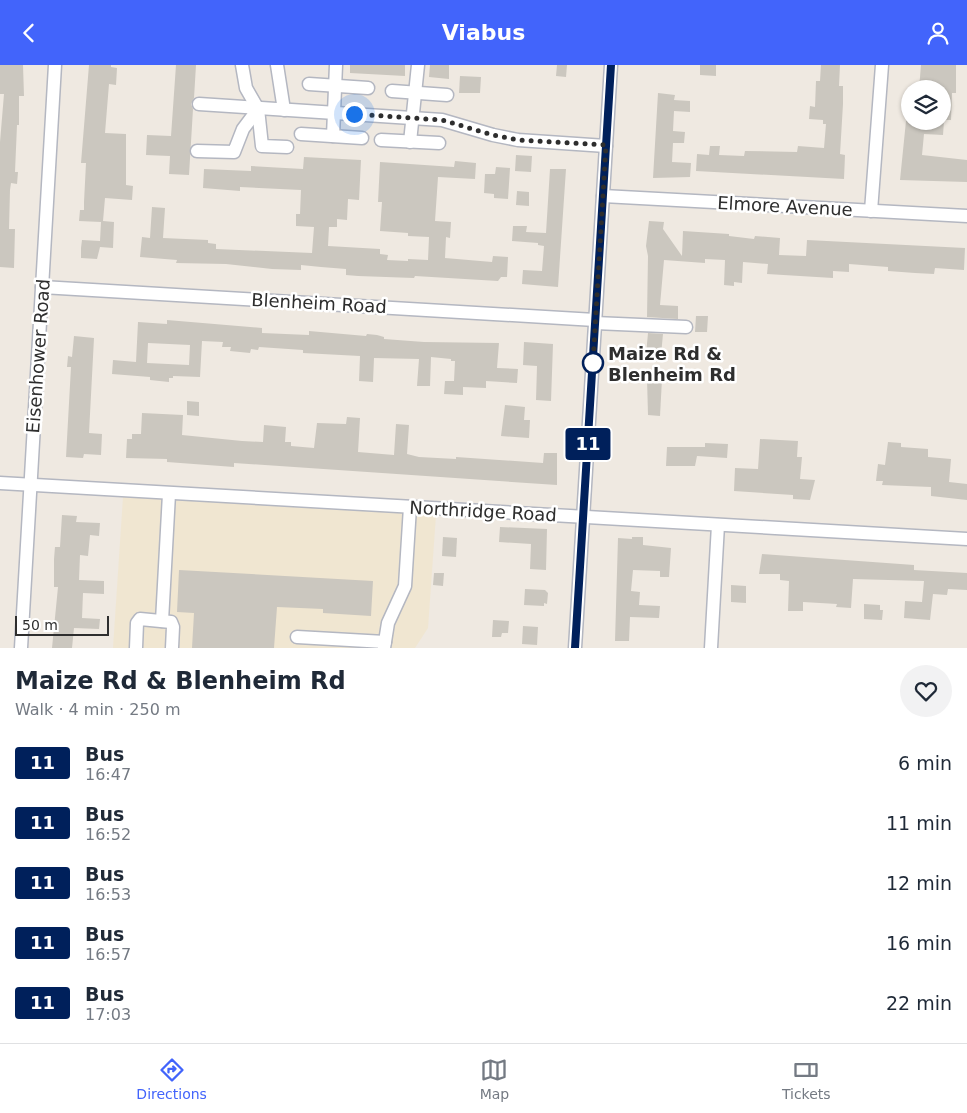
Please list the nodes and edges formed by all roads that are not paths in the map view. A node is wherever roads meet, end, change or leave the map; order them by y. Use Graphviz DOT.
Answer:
graph roads {
  1 [pos="55,65"];
  2 [pos="242,65"];
  3 [pos="277,65"];
  4 [pos="336,65"];
  5 [pos="418,65"];
  6 [pos="611,65"];
  7 [pos="882,65"];
  8 [pos="309,84"];
  9 [pos="336,86"];
  10 [pos="368,88"];
  11 [pos="392,91"];
  12 [pos="414,94"];
  13 [pos="447,95"];
  14 [pos="199,104"];
  15 [pos="258,109"];
  16 [pos="284,110"];
  17 [pos="335,113"];
  18 [pos="412,117"];
  19 [pos="301,134"];
  20 [pos="333,136"];
  21 [pos="362,138"];
  22 [pos="381,140"];
  23 [pos="410,141"];
  24 [pos="439,143"];
  25 [pos="606,145"];
  26 [pos="287,147"];
  27 [pos="197,151"];
  28 [pos="603,196"];
  29 [pos="871,211"];
  30 [pos="967,216"];
  31 [pos="42,287"];
  32 [pos="595,322"];
  33 [pos="686,327"];
  34 [pos="0,483"];
  35 [pos="30,485"];
  36 [pos="169,494"];
  37 [pos="410,507"];
  38 [pos="583,517"];
  39 [pos="718,525"];
  40 [pos="967,539"];
  41 [pos="162,621"];
  42 [pos="297,637"];
  43 [pos="384,645"];
  44 [pos="21,648"];
  45 [pos="136,648"];
  46 [pos="172,648"];
  47 [pos="575,648"];
  48 [pos="711,648"];
  1 -- 31 [label="street, Eisenhower Road"];
  2 -- 15 [label="street"];
  3 -- 16 [label="street"];
  4 -- 9 [label="street"];
  5 -- 12 [label="street"];
  6 -- 25 [label="street"];
  7 -- 29 [label="street"];
  8 -- 9 [label="street"];
  9 -- 10 [label="street"];
  9 -- 17 [label="street"];
  11 -- 12 [label="street"];
  12 -- 13 [label="street"];
  12 -- 18 [label="street"];
  14 -- 15 [label="street"];
  15 -- 16 [label="street"];
  15 -- 26 [label="street"];
  15 -- 27 [label="street"];
  16 -- 17 [label="street"];
  17 -- 18 [label="street"];
  17 -- 20 [label="street"];
  18 -- 23 [label="street"];
  18 -- 25 [label="street"];
  19 -- 20 [label="street"];
  20 -- 21 [label="street"];
  22 -- 23 [label="street"];
  23 -- 24 [label="street"];
  25 -- 28 [label="street"];
  28 -- 29 [label="street, Elmore Avenue"];
  28 -- 32 [label="street"];
  29 -- 30 [label="street, Elmore Avenue"];
  31 -- 32 [label="street, Blenheim Road"];
  31 -- 35 [label="street, Eisenhower Road"];
  32 -- 33 [label="street, Blenheim Road"];
  32 -- 38 [label="street"];
  34 -- 35 [label="street, Northridge Road"];
  35 -- 36 [label="street, Northridge Road"];
  35 -- 44 [label="street, Eisenhower Road"];
  36 -- 37 [label="street, Northridge Road"];
  36 -- 41 [label="street"];
  37 -- 38 [label="street, Northridge Road"];
  37 -- 43 [label="street"];
  38 -- 39 [label="street, Northridge Road"];
  38 -- 47 [label="street"];
  39 -- 40 [label="street, Northridge Road"];
  39 -- 48 [label="street"];
  41 -- 45 [label="street"];
  41 -- 46 [label="street"];
  42 -- 43 [label="street"];
}
